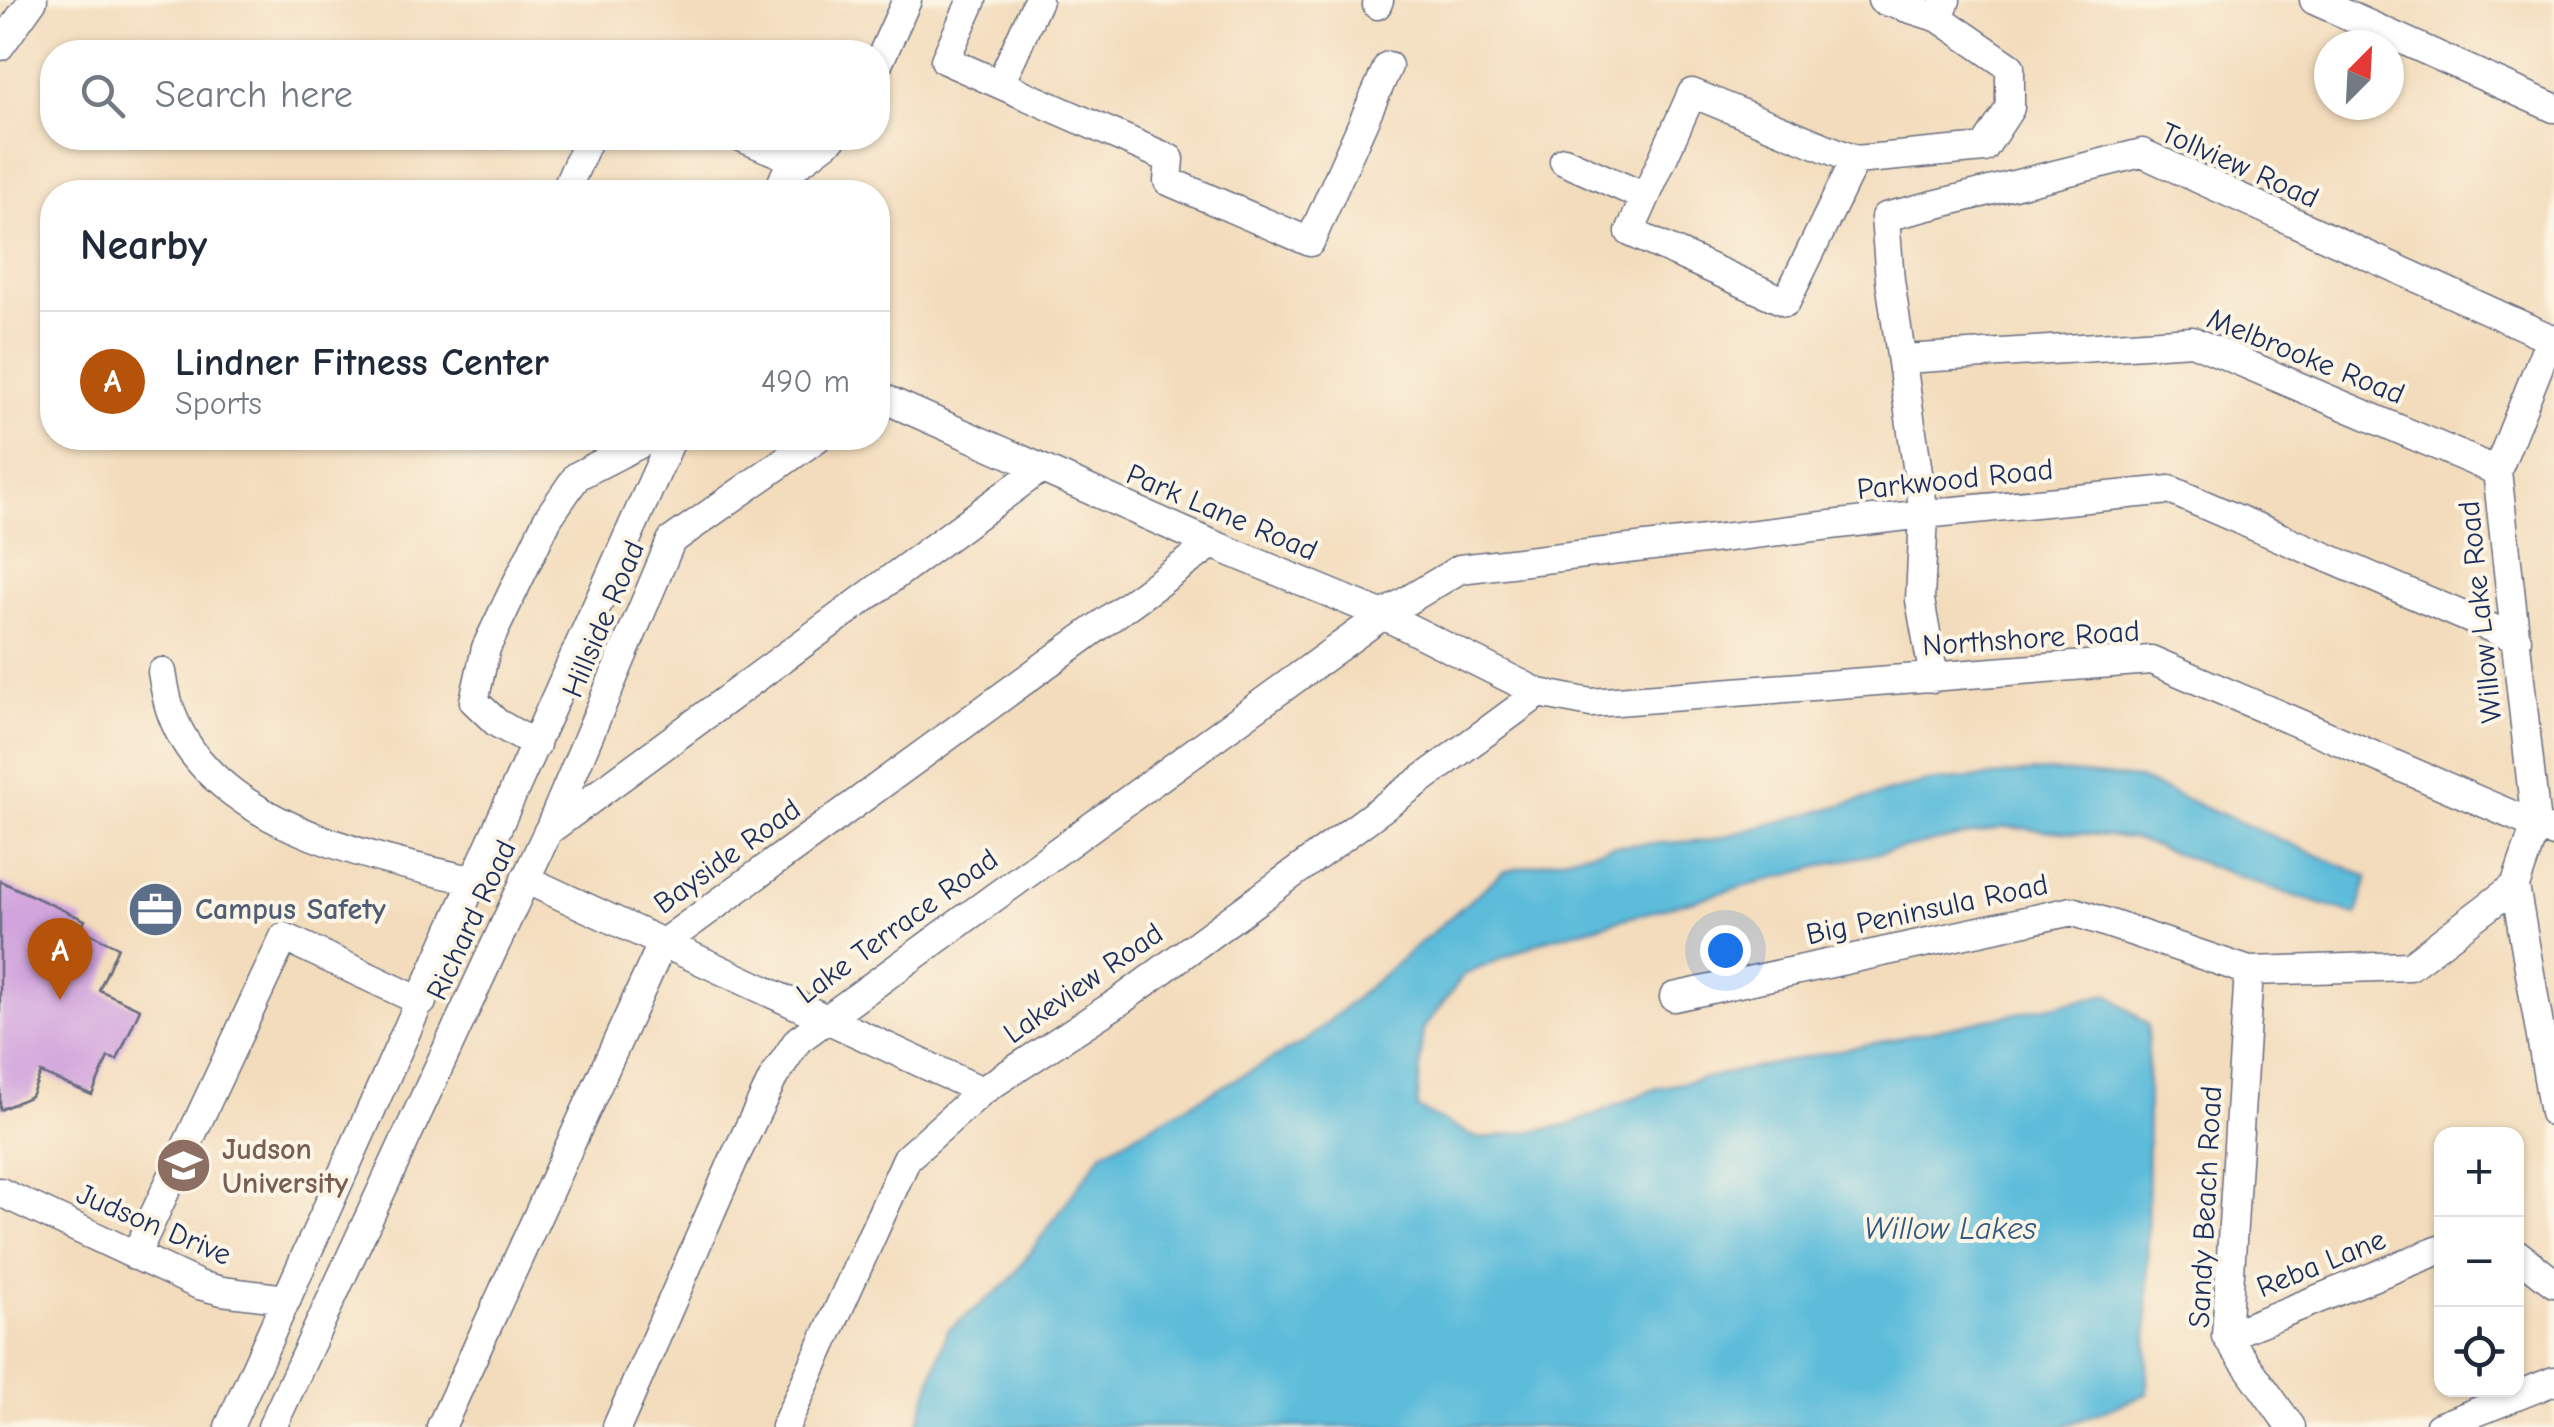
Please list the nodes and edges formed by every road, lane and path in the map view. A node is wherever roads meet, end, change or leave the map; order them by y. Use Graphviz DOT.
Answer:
graph roads {
  1 [pos="33,0"];
  2 [pos="906,0"];
  3 [pos="972,0"];
  4 [pos="1038,0"];
  5 [pos="1882,0"];
  6 [pos="2314,0"];
  7 [pos="1942,9"];
  8 [pos="888,40"];
  9 [pos="0,46"];
  10 [pos="1388,66"];
  11 [pos="1000,84"];
  12 [pos="2554,108"];
  13 [pos="583,150"];
  14 [pos="772,150"];
  15 [pos="816,150"];
  16 [pos="1855,160"];
  17 [pos="1564,161"];
  18 [pos="800,162"];
  19 [pos="570,180"];
  20 [pos="783,180"];
  21 [pos="1645,197"];
  22 [pos="2551,341"];
  23 [pos="1904,359"];
  24 [pos="890,401"];
  25 [pos="628,450"];
  26 [pos="667,450"];
  27 [pos="800,450"];
  28 [pos="1040,469"];
  29 [pos="2497,470"];
  30 [pos="1924,514"];
  31 [pos="1212,544"];
  32 [pos="1383,615"];
  33 [pos="2518,639"];
  34 [pos="162,672"];
  35 [pos="1934,678"];
  36 [pos="1539,692"];
  37 [pos="536,745"];
  38 [pos="2545,829"];
  39 [pos="548,832"];
  40 [pos="524,879"];
  41 [pos="476,881"];
  42 [pos="2516,886"];
  43 [pos="662,944"];
  44 [pos="2248,971"];
  45 [pos="1674,998"];
  46 [pos="422,1002"];
  47 [pos="824,1018"];
  48 [pos="982,1090"];
  49 [pos="2554,1113"];
  50 [pos="0,1192"];
  51 [pos="2434,1253"];
  52 [pos="135,1256"];
  53 [pos="2524,1259"];
  54 [pos="2554,1282"];
  55 [pos="288,1299"];
  56 [pos="2226,1336"];
  57 [pos="2554,1381"];
  58 [pos="229,1427"];
  59 [pos="272,1427"];
  60 [pos="441,1427"];
  61 [pos="618,1427"];
  62 [pos="785,1427"];
  63 [pos="2291,1427"];
  64 [pos="2439,1427"];
  1 -- 9 [label="street"];
  2 -- 8 [label="street"];
  3 -- 11 [label="street"];
  4 -- 11 [label="street"];
  5 -- 7 [label="street"];
  6 -- 12 [label="street"];
  7 -- 16 [label="street"];
  10 -- 11 [label="street"];
  13 -- 19 [label="street"];
  14 -- 18 [label="street"];
  15 -- 18 [label="street"];
  16 -- 21 [label="street"];
  16 -- 21 [label="street"];
  17 -- 21 [label="street"];
  18 -- 20 [label="street"];
  22 -- 23 [label="street, Tollview Road"];
  22 -- 29 [label="street, Willow Lake Road"];
  23 -- 29 [label="street, Melbrooke Road"];
  23 -- 30 [label="street"];
  24 -- 28 [label="street, Park Lane Road"];
  25 -- 37 [label="street"];
  26 -- 37 [label="street"];
  27 -- 39 [label="street, Hillside Road"];
  28 -- 31 [label="street, Park Lane Road"];
  28 -- 39 [label="street, Richard Road"];
  29 -- 33 [label="street, Willow Lake Road"];
  30 -- 32 [label="street, Parkwood Road"];
  30 -- 33 [label="street, Parkwood Road"];
  30 -- 35 [label="street"];
  31 -- 32 [label="street, Park Lane Road"];
  31 -- 43 [label="street, Bayside Road"];
  32 -- 36 [label="street, Park Lane Road"];
  32 -- 47 [label="street, Lake Terrace Road"];
  33 -- 38 [label="street, Willow Lake Road"];
  34 -- 41 [label="street"];
  35 -- 36 [label="street, Northshore Road"];
  35 -- 38 [label="street, Northshore Road"];
  36 -- 48 [label="street, Lakeview Road"];
  37 -- 41 [label="street"];
  38 -- 42 [label="street"];
  39 -- 40 [label="street, Richard Road"];
  40 -- 43 [label="street"];
  40 -- 59 [label="street, Richard Road"];
  41 -- 46 [label="street"];
  42 -- 44 [label="street, Big Peninsula Road"];
  42 -- 49 [label="street"];
  43 -- 47 [label="street"];
  43 -- 60 [label="street, Bayside Road"];
  44 -- 45 [label="street, Big Peninsula Road"];
  44 -- 56 [label="street, Sandy Beach Road"];
  46 -- 52 [label="street"];
  46 -- 55 [label="street"];
  47 -- 48 [label="street"];
  47 -- 61 [label="street, Lake Terrace Road"];
  48 -- 62 [label="street, Lakeview Road"];
  50 -- 52 [label="street, Judson Drive"];
  51 -- 56 [label="street, Reba Lane"];
  52 -- 55 [label="street, Judson Drive"];
  53 -- 54 [label="street"];
  55 -- 58 [label="street"];
  56 -- 63 [label="street, Sandy Beach Road"];
  57 -- 64 [label="street"];
}
